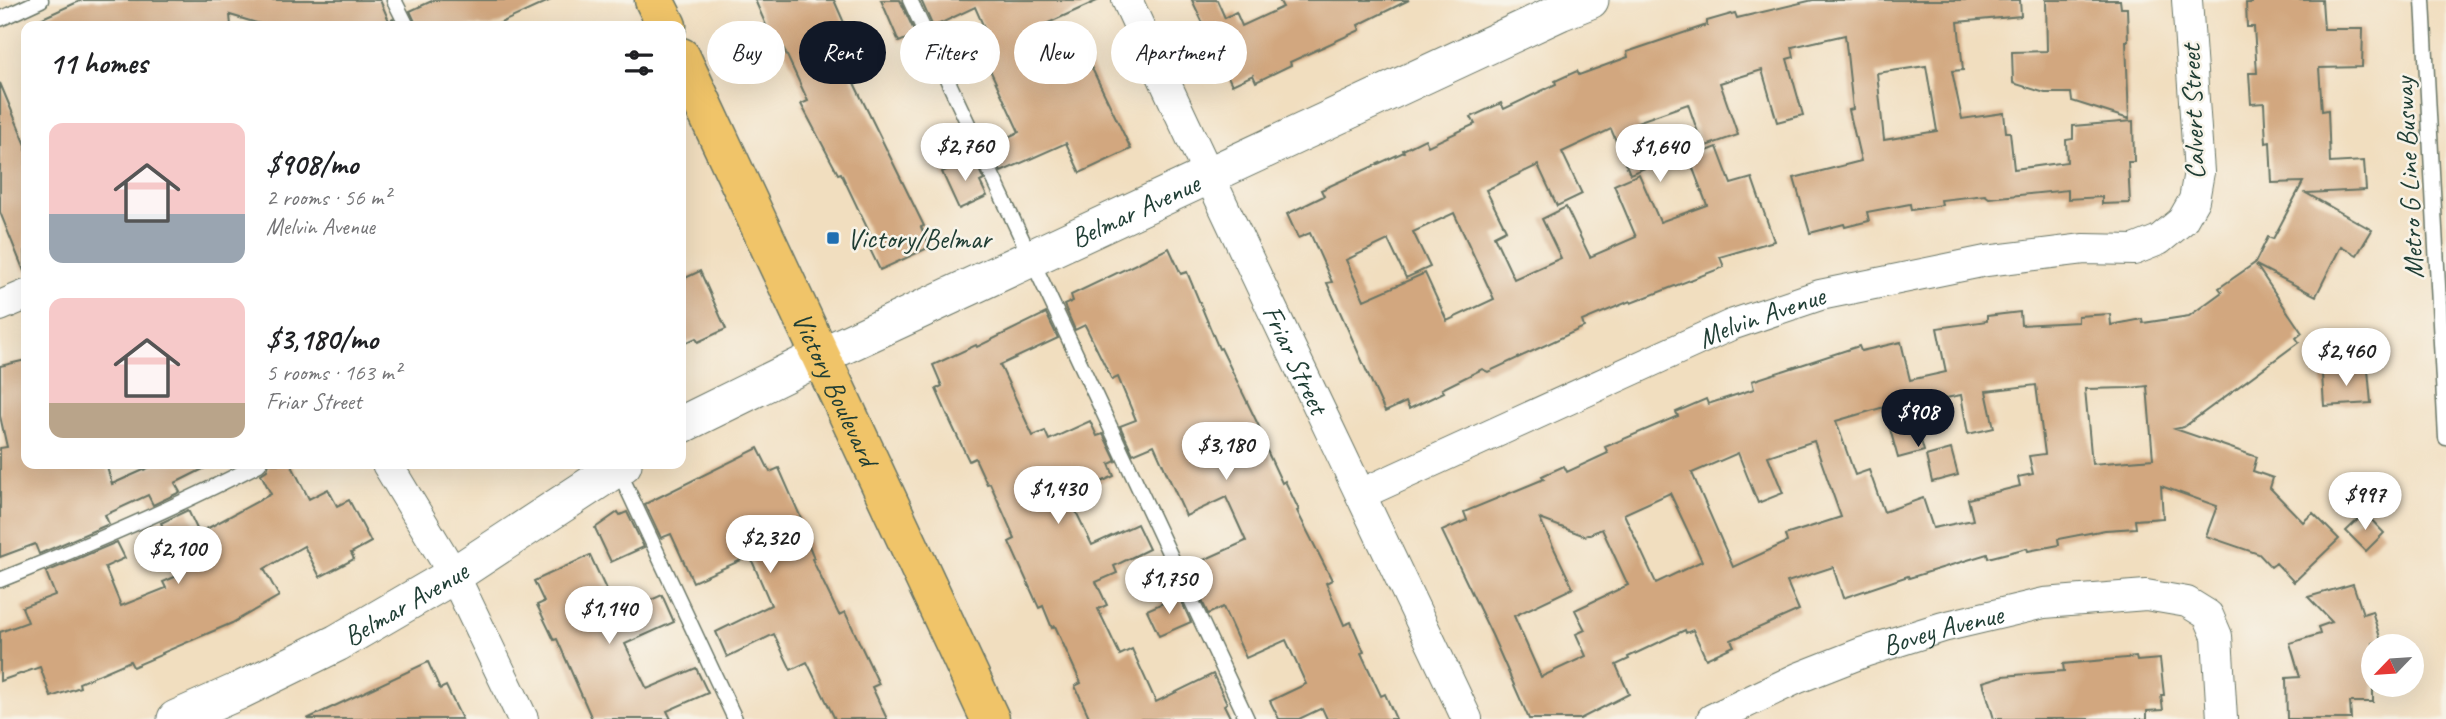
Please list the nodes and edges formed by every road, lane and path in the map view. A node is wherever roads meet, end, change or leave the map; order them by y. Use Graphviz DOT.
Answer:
graph roads {
  1 [pos="41,0"];
  2 [pos="394,0"];
  3 [pos="654,0"];
  4 [pos="910,0"];
  5 [pos="1127,0"];
  6 [pos="1590,0"];
  7 [pos="2187,0"];
  8 [pos="2423,0"];
  9 [pos="0,19"];
  10 [pos="404,21"];
  11 [pos="664,21"];
  12 [pos="686,68"];
  13 [pos="1207,175"];
  14 [pos="2182,221"];
  15 [pos="1030,257"];
  16 [pos="21,298"];
  17 [pos="0,306"];
  18 [pos="819,356"];
  19 [pos="686,422"];
  20 [pos="2446,438"];
  21 [pos="249,469"];
  22 [pos="390,469"];
  23 [pos="613,469"];
  24 [pos="621,469"];
  25 [pos="1361,494"];
  26 [pos="454,575"];
  27 [pos="0,580"];
  28 [pos="176,719"];
  29 [pos="523,719"];
  30 [pos="735,719"];
  31 [pos="989,719"];
  32 [pos="1247,719"];
  33 [pos="1467,719"];
  34 [pos="1713,719"];
  35 [pos="2222,719"];
  1 -- 9 [label="lane"];
  2 -- 10 [label="lane"];
  3 -- 11 [label="main road"];
  4 -- 15 [label="lane"];
  5 -- 13 [label="street, Friar Street"];
  6 -- 13 [label="street, Belmar Avenue"];
  7 -- 14 [label="street, Calvert Street"];
  8 -- 20 [label="lane, Metro G Line Busway"];
  12 -- 18 [label="main road, Victory Boulevard"];
  13 -- 15 [label="street, Belmar Avenue"];
  13 -- 25 [label="street, Friar Street"];
  14 -- 25 [label="street, Melvin Avenue"];
  15 -- 18 [label="street, Belmar Avenue"];
  15 -- 32 [label="lane"];
  16 -- 17 [label="street"];
  18 -- 19 [label="street, Belmar Avenue"];
  18 -- 31 [label="main road, Victory Boulevard"];
  21 -- 27 [label="lane"];
  22 -- 26 [label="street"];
  23 -- 26 [label="street, Belmar Avenue"];
  24 -- 30 [label="lane"];
  25 -- 33 [label="street, Friar Street"];
  26 -- 28 [label="street, Belmar Avenue"];
  26 -- 29 [label="street"];
  34 -- 35 [label="street, Bovey Avenue"];
}
